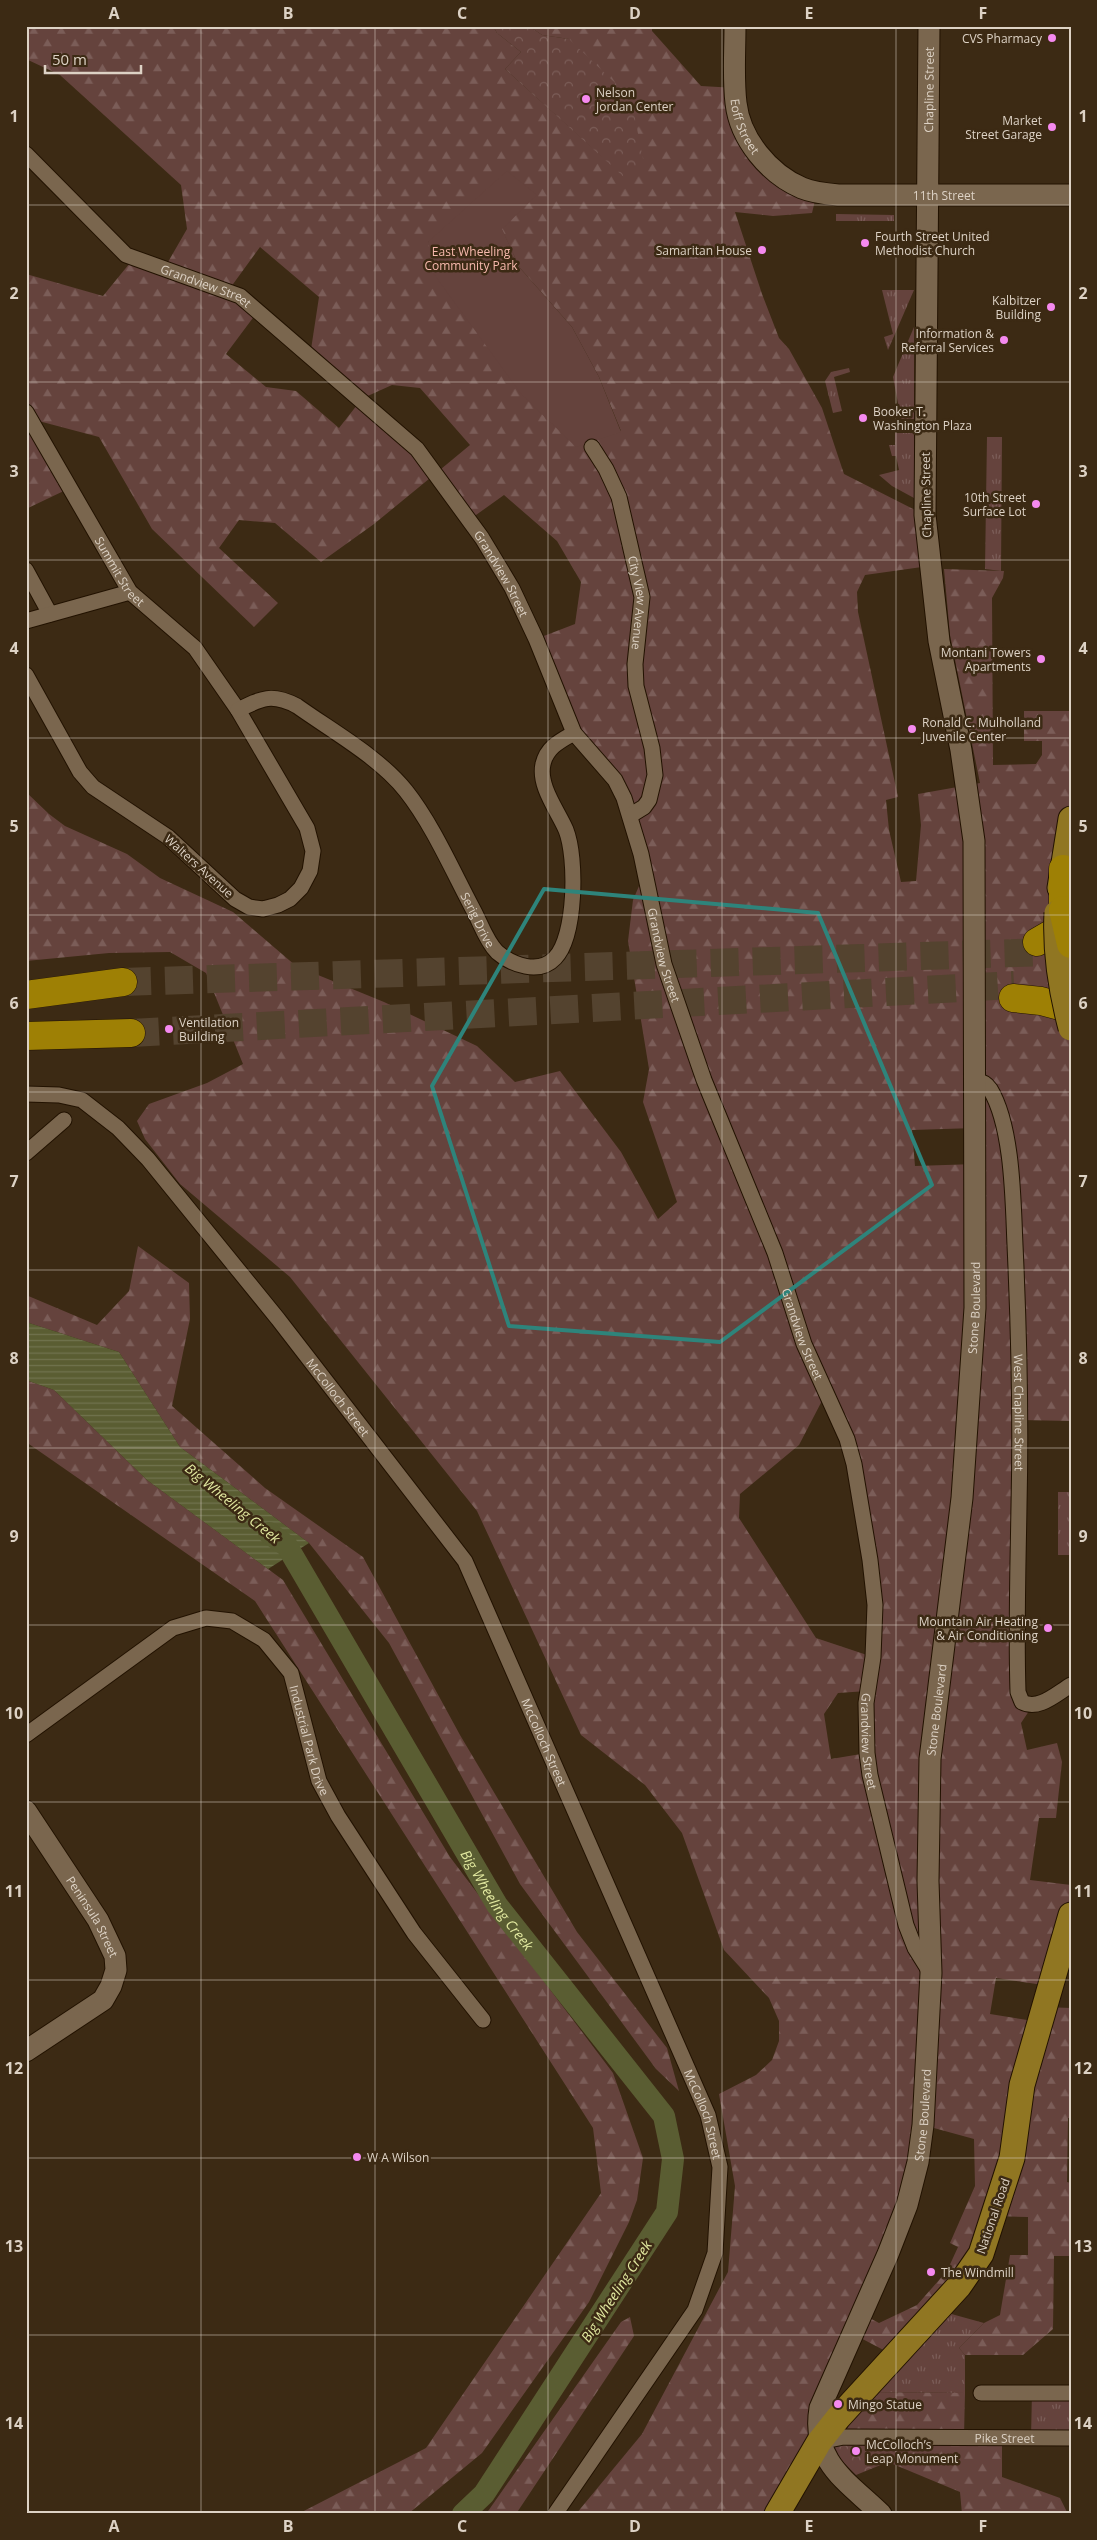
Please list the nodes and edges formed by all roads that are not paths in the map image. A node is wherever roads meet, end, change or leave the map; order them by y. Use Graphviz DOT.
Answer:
graph roads {
  1 [pos="735,26"];
  2 [pos="929,26"];
  3 [pos="26,154"];
  4 [pos="818,192"];
  5 [pos="930,195"];
  6 [pos="1071,195"];
  7 [pos="26,412"];
  8 [pos="592,447"];
  9 [pos="26,570"];
  10 [pos="130,592"];
  11 [pos="50,614"];
  12 [pos="26,621"];
  13 [pos="26,675"];
  14 [pos="238,710"];
  15 [pos="574,733"];
  16 [pos="631,815"];
  17 [pos="1071,819"];
  18 [pos="1063,869"];
  19 [pos="1064,914"];
  20 [pos="973,930"];
  21 [pos="1056,948"];
  22 [pos="1071,982"];
  23 [pos="26,984"];
  24 [pos="26,995"];
  25 [pos="1071,1009"];
  26 [pos="1071,1028"];
  27 [pos="131,1033"];
  28 [pos="26,1036"];
  29 [pos="974,1080"];
  30 [pos="26,1094"];
  31 [pos="64,1120"];
  32 [pos="26,1153"];
  33 [pos="1071,1685"];
  34 [pos="26,1735"];
  35 [pos="26,1811"];
  36 [pos="1071,1915"];
  37 [pos="931,1973"];
  38 [pos="483,2020"];
  39 [pos="26,2051"];
  40 [pos="981,2393"];
  41 [pos="1071,2393"];
  42 [pos="1071,2438"];
  43 [pos="819,2442"];
  44 [pos="555,2514"];
  45 [pos="776,2514"];
  46 [pos="881,2514"];
  1 -- 4 [label="street, Eoff Street"];
  2 -- 5 [label="street, Chapline Street"];
  3 -- 15 [label="street, Grandview Street"];
  4 -- 5 [label="street, 11th Street"];
  5 -- 6 [label="street, 11th Street"];
  5 -- 20 [label="street, Chapline Street"];
  7 -- 10 [label="street, Summit Street"];
  8 -- 16 [label="street, City View Avenue"];
  9 -- 11 [label="street"];
  10 -- 11 [label="street"];
  10 -- 14 [label="street, Summit Street"];
  11 -- 12 [label="street"];
  13 -- 14 [label="street, Walters Avenue"];
  14 -- 15 [label="street, Serig Drive"];
  15 -- 16 [label="street, Grandview Street"];
  16 -- 37 [label="street, Grandview Street"];
  17 -- 18 [label="main road"];
  18 -- 19 [label="highway"];
  19 -- 21 [label="highway, bridge"];
  19 -- 26 [label="main road, bridge"];
  20 -- 29 [label="street, Stone Boulevard"];
  22 -- 25 [label="highway"];
  23 -- 24 [label="highway"];
  27 -- 28 [label="highway"];
  29 -- 33 [label="street, West Chapline Street"];
  29 -- 37 [label="street, Stone Boulevard"];
  30 -- 44 [label="street, McColloch Street"];
  31 -- 32 [label="street"];
  34 -- 38 [label="street, Industrial Park Drive"];
  35 -- 39 [label="street, Peninsula Street"];
  36 -- 43 [label="main road, National Road"];
  37 -- 43 [label="street, Stone Boulevard"];
  40 -- 41 [label="street"];
  42 -- 43 [label="street, Pike Street"];
  43 -- 45 [label="main road, National Road"];
  43 -- 46 [label="street"];
}
